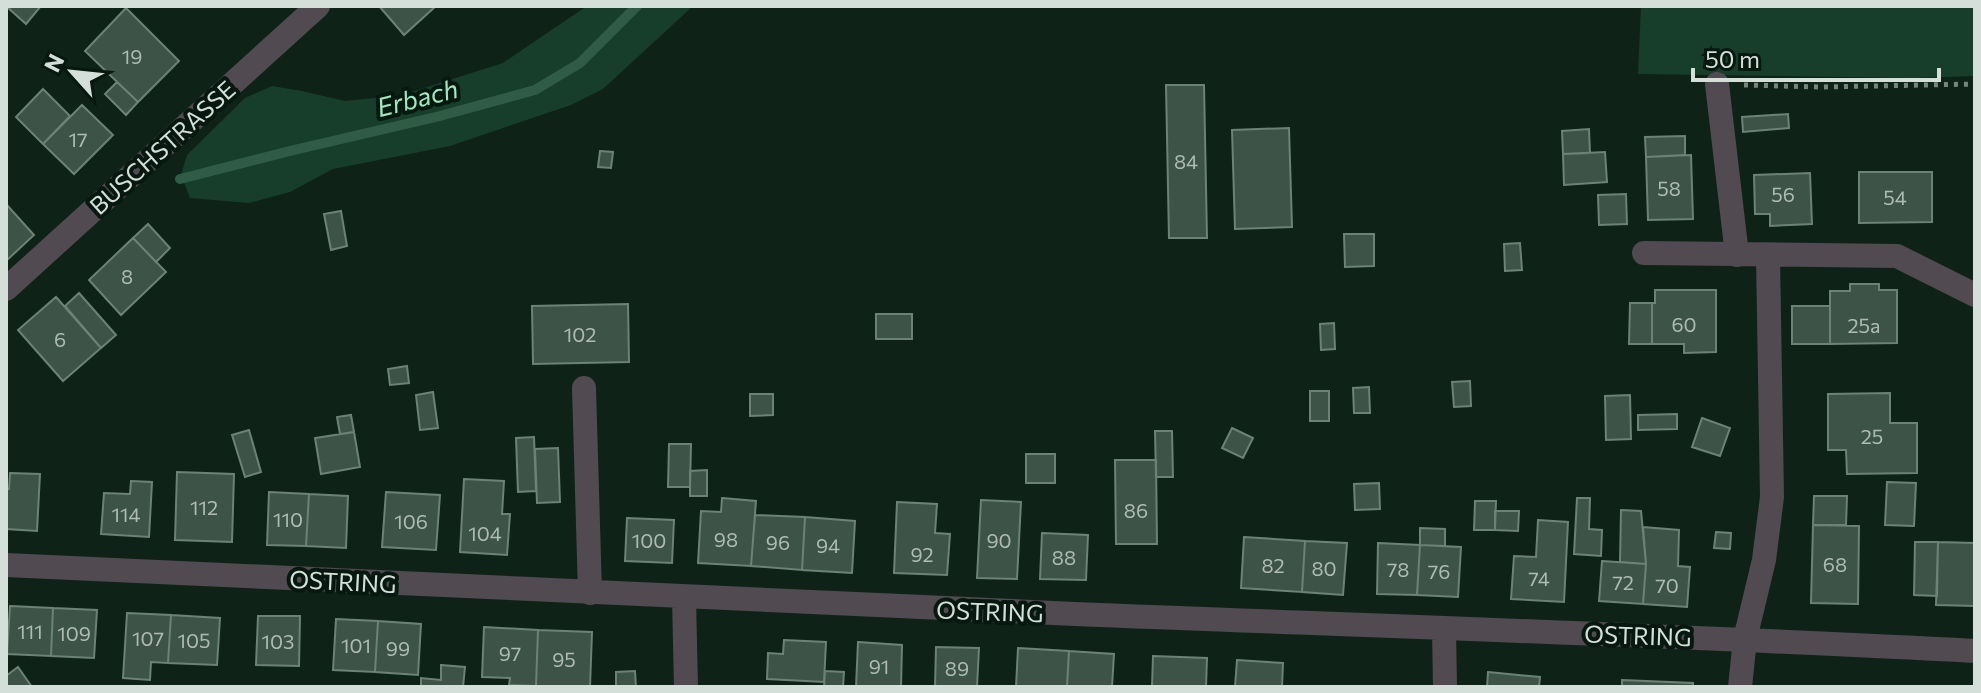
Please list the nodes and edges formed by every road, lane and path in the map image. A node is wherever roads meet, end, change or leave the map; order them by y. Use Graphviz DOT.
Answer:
graph roads {
  1 [pos="318,6"];
  2 [pos="1717,84"];
  3 [pos="1975,84"];
  4 [pos="1644,253"];
  5 [pos="1737,255"];
  6 [pos="1768,256"];
  7 [pos="6,289"];
  8 [pos="1975,295"];
  9 [pos="584,388"];
  10 [pos="6,565"];
  11 [pos="590,593"];
  12 [pos="684,598"];
  13 [pos="1444,629"];
  14 [pos="1745,639"];
  15 [pos="1975,651"];
  16 [pos="686,687"];
  17 [pos="1445,687"];
  18 [pos="1740,687"];
  1 -- 7 [label="street, BUSCHSTRASSE"];
  2 -- 3 [label="path"];
  2 -- 5 [label="street"];
  4 -- 5 [label="street"];
  5 -- 6 [label="street"];
  6 -- 8 [label="street"];
  6 -- 14 [label="street"];
  9 -- 11 [label="street"];
  10 -- 11 [label="street, OSTRING"];
  11 -- 12 [label="street, OSTRING"];
  12 -- 13 [label="street, OSTRING"];
  12 -- 16 [label="street"];
  13 -- 14 [label="street, OSTRING"];
  13 -- 17 [label="street"];
  14 -- 15 [label="street, OSTRING"];
  14 -- 18 [label="street"];
}
